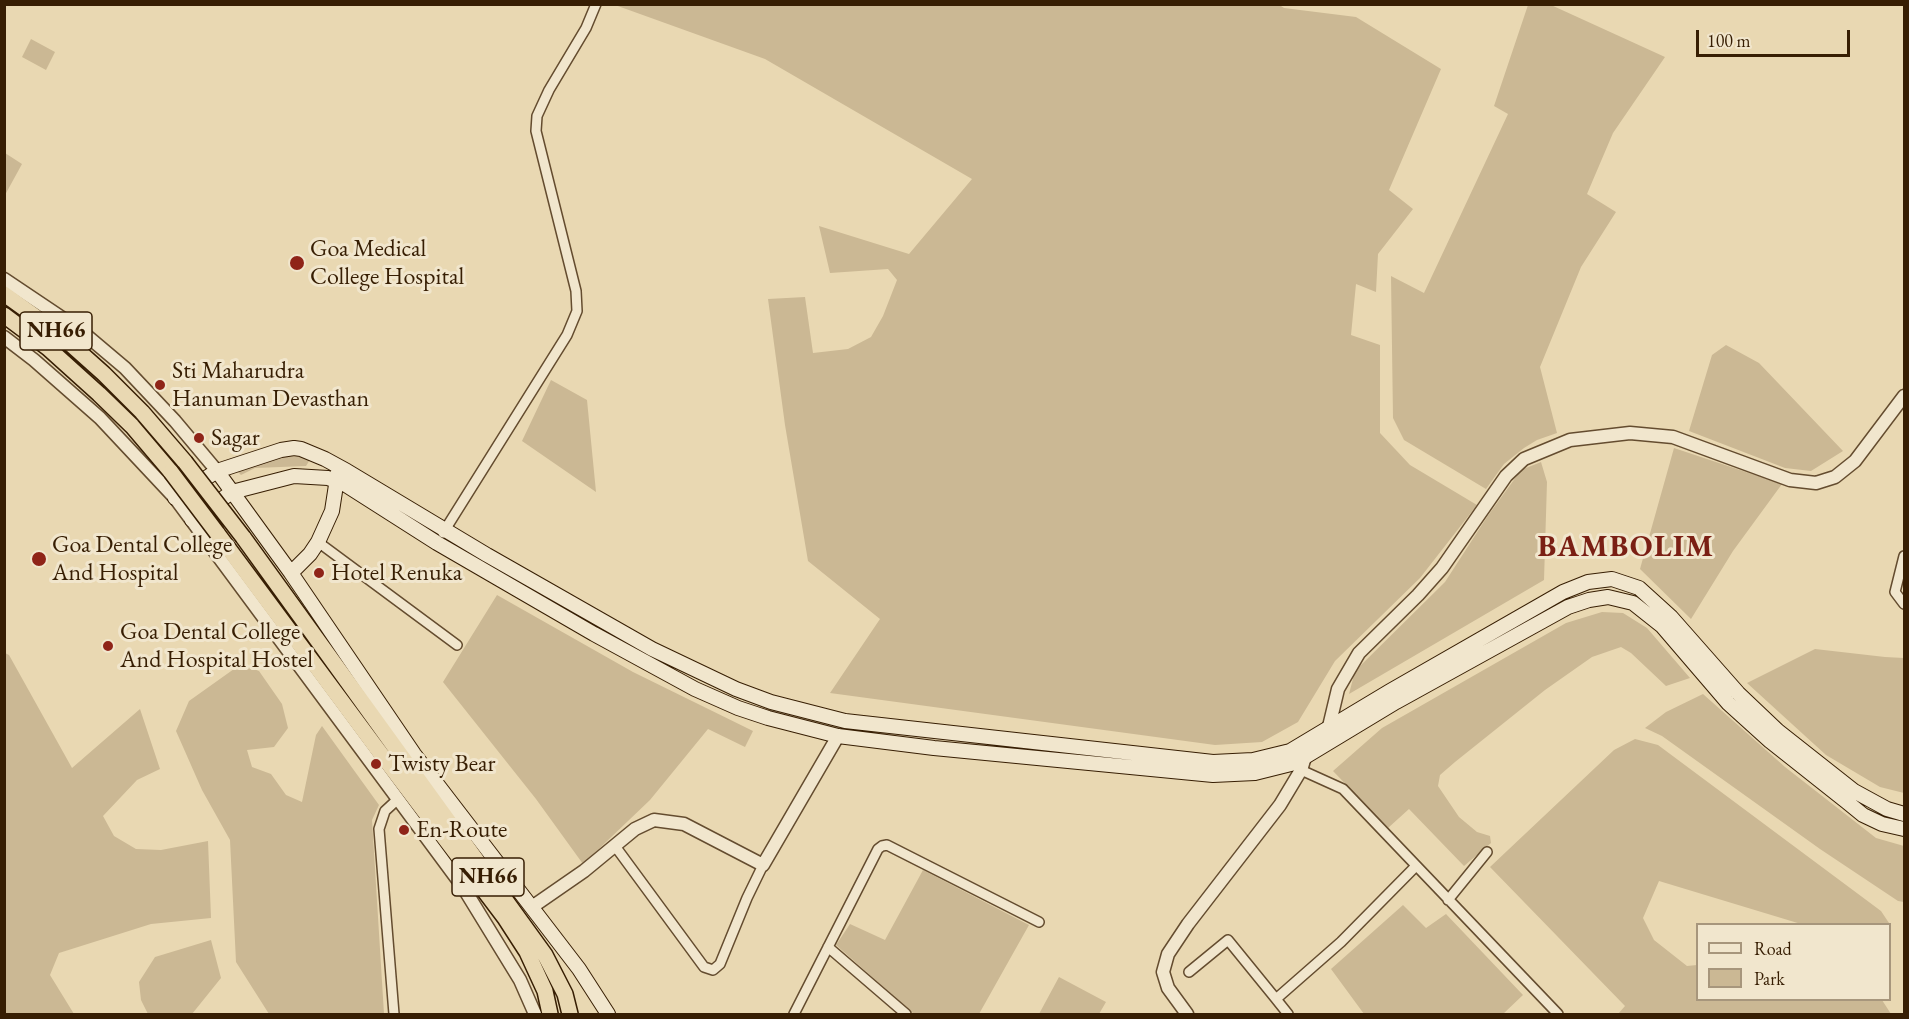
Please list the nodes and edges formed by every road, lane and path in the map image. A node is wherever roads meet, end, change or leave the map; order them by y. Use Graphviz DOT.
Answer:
graph roads {
  1 [pos="596,4"];
  2 [pos="4,279"];
  3 [pos="4,294"];
  4 [pos="4,315"];
  5 [pos="4,337"];
  6 [pos="1905,396"];
  7 [pos="216,471"];
  8 [pos="337,473"];
  9 [pos="232,492"];
  10 [pos="175,498"];
  11 [pos="192,520"];
  12 [pos="445,530"];
  13 [pos="318,542"];
  14 [pos="436,543"];
  15 [pos="1905,556"];
  16 [pos="291,573"];
  17 [pos="1905,603"];
  18 [pos="457,645"];
  19 [pos="1328,730"];
  20 [pos="838,736"];
  21 [pos="1325,746"];
  22 [pos="1302,757"];
  23 [pos="398,799"];
  24 [pos="1905,814"];
  25 [pos="1905,829"];
  26 [pos="615,846"];
  27 [pos="1487,852"];
  28 [pos="763,865"];
  29 [pos="1416,866"];
  30 [pos="1448,900"];
  31 [pos="532,907"];
  32 [pos="1039,922"];
  33 [pos="828,947"];
  34 [pos="1189,972"];
  35 [pos="1276,999"];
  36 [pos="394,1014"];
  37 [pos="535,1014"];
  38 [pos="550,1014"];
  39 [pos="570,1014"];
  40 [pos="608,1014"];
  41 [pos="794,1014"];
  42 [pos="906,1014"];
  43 [pos="1187,1014"];
  44 [pos="1288,1014"];
  45 [pos="1557,1014"];
  1 -- 12 [label="street"];
  2 -- 7 [label="street"];
  3 -- 39 [label="highway, NH66, bridge"];
  4 -- 38 [label="highway, NH66, bridge"];
  5 -- 10 [label="street"];
  6 -- 19 [label="street"];
  7 -- 8 [label="main road"];
  7 -- 9 [label="main road"];
  7 -- 10 [label="main road"];
  8 -- 9 [label="main road"];
  8 -- 12 [label="main road"];
  8 -- 13 [label="main road"];
  8 -- 14 [label="main road"];
  9 -- 11 [label="main road"];
  9 -- 16 [label="main road"];
  10 -- 11 [label="street"];
  11 -- 23 [label="street"];
  12 -- 14 [label="street"];
  12 -- 22 [label="main road"];
  13 -- 16 [label="main road"];
  13 -- 18 [label="street"];
  14 -- 20 [label="main road"];
  15 -- 17 [label="street"];
  16 -- 31 [label="main road"];
  19 -- 21 [label="street"];
  19 -- 22 [label="main road"];
  19 -- 24 [label="main road"];
  20 -- 22 [label="main road"];
  20 -- 28 [label="street"];
  21 -- 22 [label="main road"];
  21 -- 25 [label="main road"];
  22 -- 29 [label="street"];
  22 -- 43 [label="street"];
  23 -- 36 [label="street"];
  23 -- 37 [label="street"];
  26 -- 28 [label="street"];
  26 -- 28 [label="street"];
  26 -- 31 [label="street"];
  27 -- 30 [label="street"];
  29 -- 30 [label="street"];
  29 -- 35 [label="street"];
  30 -- 45 [label="street"];
  31 -- 40 [label="main road"];
  32 -- 33 [label="street"];
  33 -- 41 [label="street"];
  33 -- 42 [label="street"];
  34 -- 35 [label="street"];
  35 -- 44 [label="street"];
}
